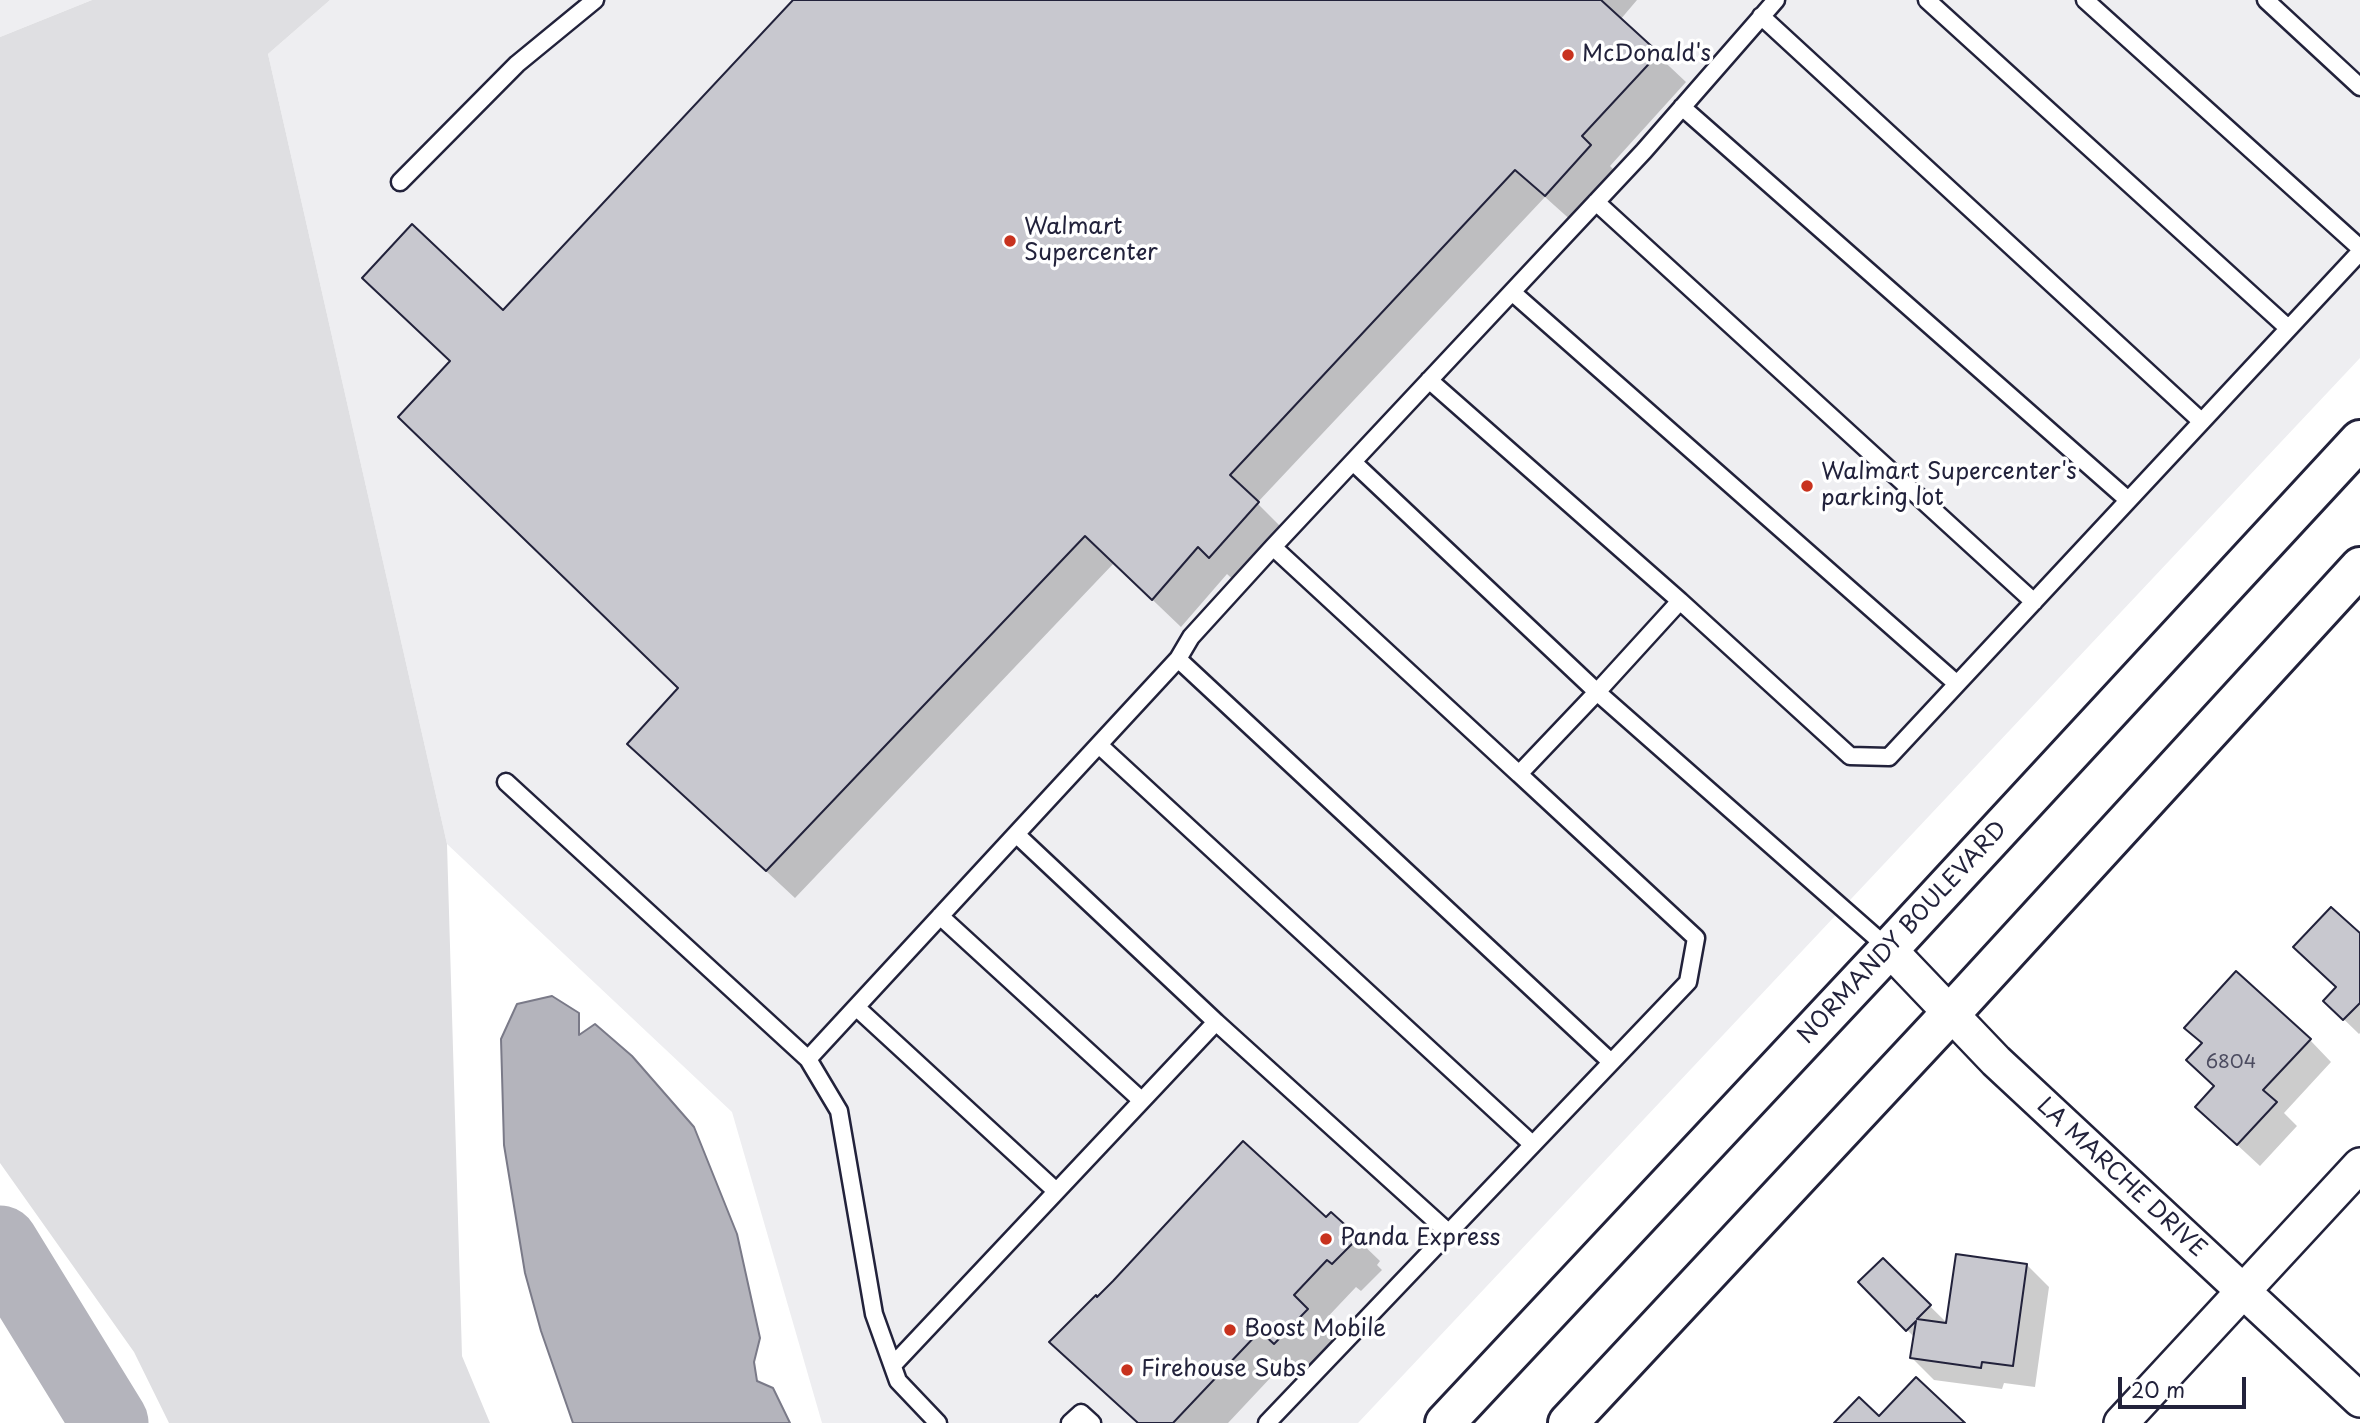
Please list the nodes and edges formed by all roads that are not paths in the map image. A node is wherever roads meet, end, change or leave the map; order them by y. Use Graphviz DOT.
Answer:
graph roads {
  1 [pos="595,0"];
  2 [pos="1776,0"];
  3 [pos="1927,0"];
  4 [pos="2085,0"];
  5 [pos="2266,0"];
  6 [pos="1761,16"];
  7 [pos="2360,87"];
  8 [pos="1682,107"];
  9 [pos="400,182"];
  10 [pos="1596,202"];
  11 [pos="2360,250"];
  12 [pos="1512,292"];
  13 [pos="2288,328"];
  14 [pos="1429,380"];
  15 [pos="2202,421"];
  16 [pos="2360,440"];
  17 [pos="1353,462"];
  18 [pos="2128,500"];
  19 [pos="1273,547"];
  20 [pos="2360,567"];
  21 [pos="1680,601"];
  22 [pos="2034,602"];
  23 [pos="1178,659"];
  24 [pos="1957,684"];
  25 [pos="1597,692"];
  26 [pos="1099,745"];
  27 [pos="1519,774"];
  28 [pos="506,782"];
  29 [pos="1016,834"];
  30 [pos="940,916"];
  31 [pos="1889,949"];
  32 [pos="856,1007"];
  33 [pos="1951,1013"];
  34 [pos="1216,1022"];
  35 [pos="808,1059"];
  36 [pos="1611,1062"];
  37 [pos="1141,1100"];
  38 [pos="1532,1144"];
  39 [pos="2360,1165"];
  40 [pos="1056,1191"];
  41 [pos="1448,1232"];
  42 [pos="2242,1291"];
  43 [pos="892,1364"];
  44 [pos="2360,1400"];
  45 [pos="938,1423"];
  46 [pos="1070,1423"];
  47 [pos="1092,1423"];
  48 [pos="1267,1423"];
  49 [pos="1445,1423"];
  50 [pos="1568,1423"];
  51 [pos="2121,1423"];
  1 -- 9 [label="lane"];
  2 -- 6 [label="lane"];
  3 -- 13 [label="lane"];
  4 -- 11 [label="lane"];
  5 -- 7 [label="lane"];
  6 -- 8 [label="lane"];
  6 -- 15 [label="lane"];
  8 -- 10 [label="lane"];
  8 -- 18 [label="lane"];
  10 -- 12 [label="lane"];
  10 -- 22 [label="lane"];
  11 -- 13 [label="lane"];
  12 -- 14 [label="lane"];
  12 -- 24 [label="lane"];
  13 -- 15 [label="lane"];
  14 -- 17 [label="lane"];
  14 -- 21 [label="lane"];
  15 -- 18 [label="lane"];
  16 -- 31 [label="main road, NORMANDY BOULEVARD"];
  17 -- 19 [label="lane"];
  17 -- 25 [label="lane"];
  18 -- 22 [label="lane"];
  19 -- 23 [label="lane"];
  19 -- 27 [label="lane"];
  20 -- 33 [label="main road"];
  21 -- 24 [label="lane"];
  21 -- 25 [label="lane"];
  22 -- 24 [label="lane"];
  23 -- 26 [label="lane"];
  23 -- 36 [label="lane"];
  25 -- 27 [label="lane"];
  25 -- 31 [label="lane"];
  26 -- 29 [label="lane"];
  26 -- 38 [label="lane"];
  27 -- 36 [label="lane"];
  28 -- 35 [label="lane"];
  29 -- 30 [label="lane"];
  29 -- 34 [label="lane"];
  30 -- 32 [label="lane"];
  30 -- 37 [label="lane"];
  31 -- 33 [label="street, LA MARCHE DRIVE"];
  31 -- 49 [label="main road, NORMANDY BOULEVARD"];
  32 -- 35 [label="lane"];
  32 -- 40 [label="lane"];
  33 -- 42 [label="street, LA MARCHE DRIVE"];
  33 -- 50 [label="main road"];
  34 -- 37 [label="lane"];
  34 -- 41 [label="lane"];
  35 -- 43 [label="lane"];
  36 -- 38 [label="lane"];
  37 -- 40 [label="lane"];
  38 -- 41 [label="lane"];
  39 -- 42 [label="street"];
  40 -- 43 [label="lane"];
  41 -- 48 [label="lane"];
  42 -- 44 [label="street, LA MARCHE DRIVE"];
  42 -- 51 [label="street"];
  43 -- 45 [label="lane"];
  46 -- 47 [label="lane"];
}
